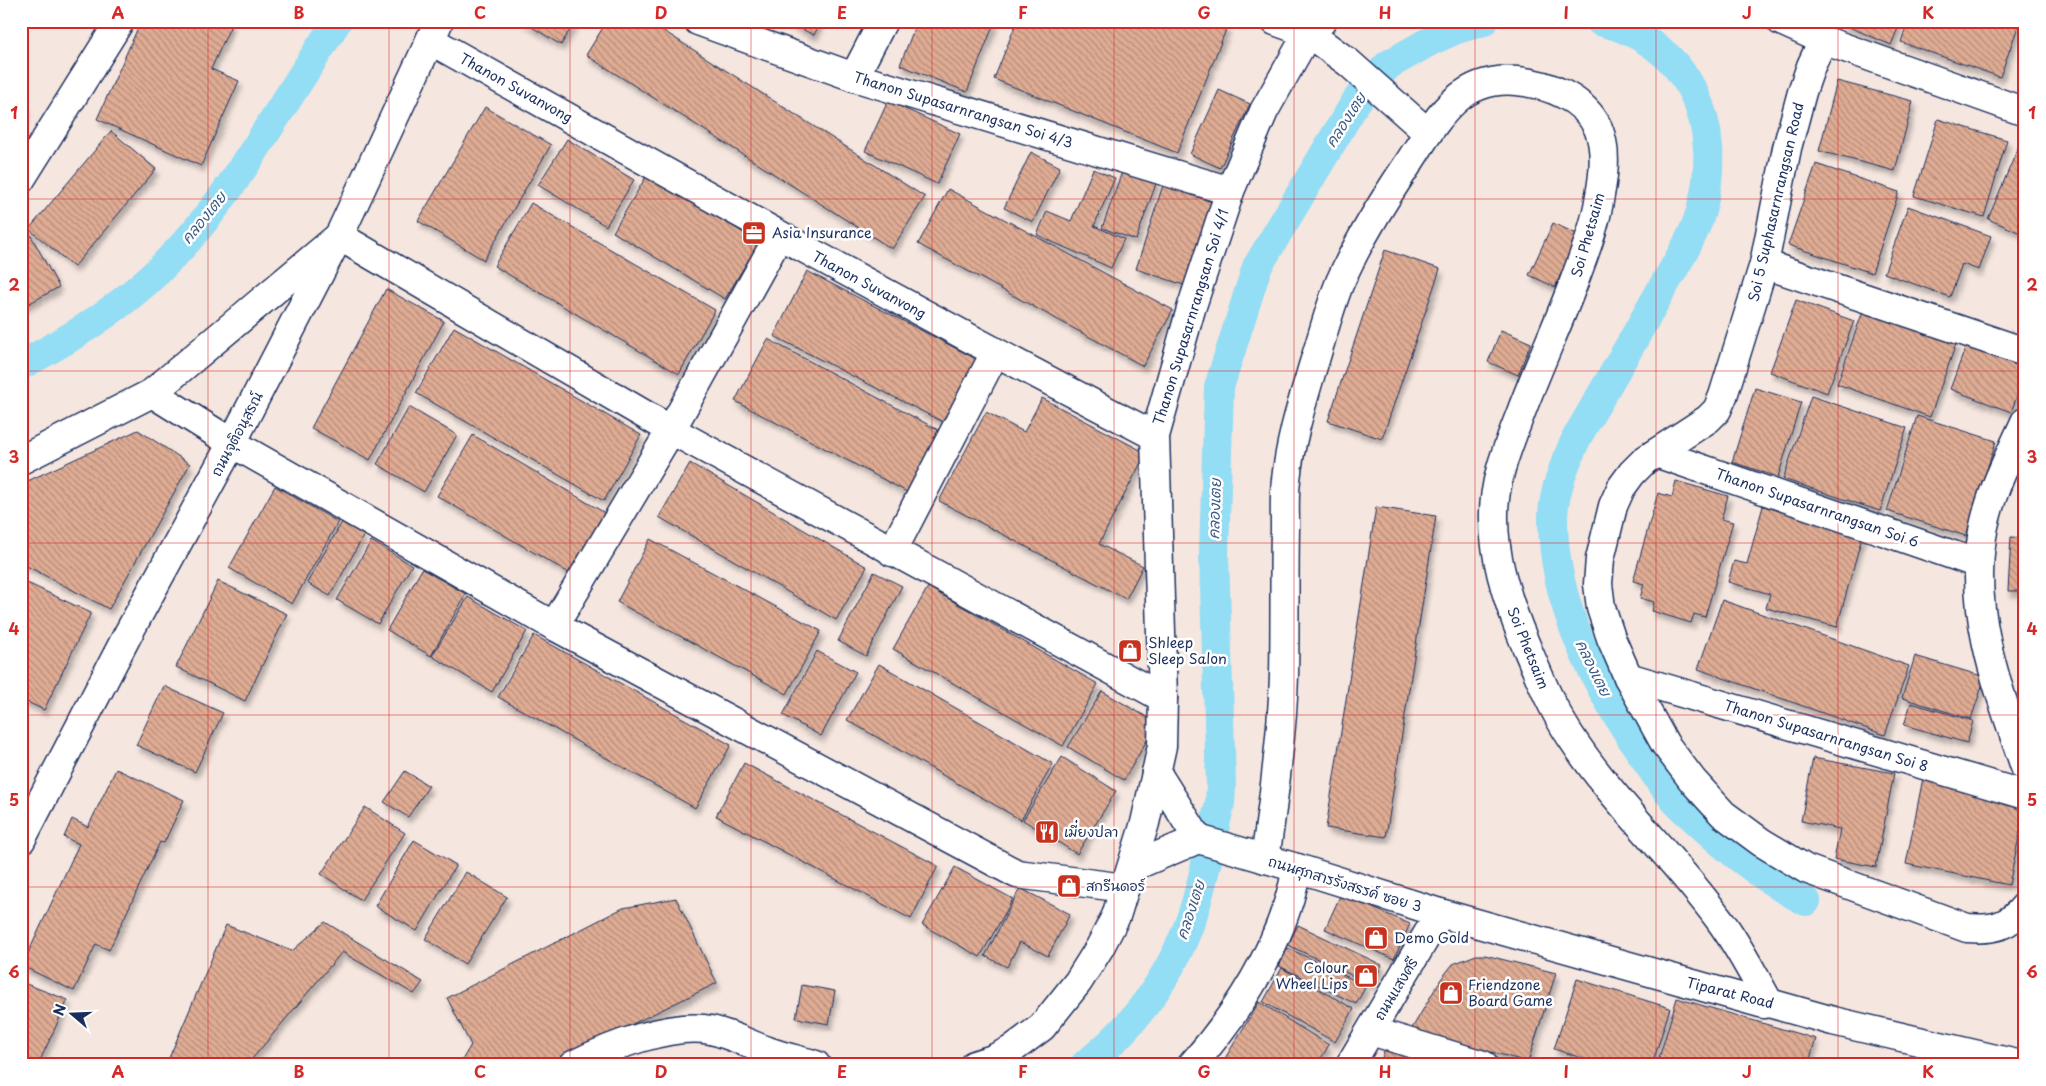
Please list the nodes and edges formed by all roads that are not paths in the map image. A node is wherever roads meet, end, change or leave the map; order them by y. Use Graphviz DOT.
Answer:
graph roads {
  1 [pos="120,21"];
  2 [pos="698,21"];
  3 [pos="883,21"];
  4 [pos="1275,21"];
  5 [pos="1781,21"];
  6 [pos="1315,27"];
  7 [pos="434,31"];
  8 [pos="1823,40"];
  9 [pos="854,77"];
  10 [pos="2025,112"];
  11 [pos="1428,133"];
  12 [pos="21,179"];
  13 [pos="1230,191"];
  14 [pos="339,236"];
  15 [pos="779,236"];
  16 [pos="1764,264"];
  17 [pos="2025,352"];
  18 [pos="996,353"];
  19 [pos="152,393"];
  20 [pos="2025,422"];
  21 [pos="671,430"];
  22 [pos="1154,436"];
  23 [pos="232,443"];
  24 [pos="1656,453"];
  25 [pos="21,460"];
  26 [pos="892,552"];
  27 [pos="1979,564"];
  28 [pos="554,626"];
  29 [pos="1628,677"];
  30 [pos="1163,698"];
  31 [pos="2025,768"];
  32 [pos="1156,772"];
  33 [pos="2025,796"];
  34 [pos="1198,839"];
  35 [pos="21,840"];
  36 [pos="1258,857"];
  37 [pos="1297,868"];
  38 [pos="1129,877"];
  39 [pos="2025,906"];
  40 [pos="1440,913"];
  41 [pos="1769,1003"];
  42 [pos="1371,1031"];
  43 [pos="573,1065"];
  44 [pos="816,1065"];
  45 [pos="974,1065"];
  46 [pos="1192,1065"];
  47 [pos="1350,1065"];
  48 [pos="1483,1065"];
  49 [pos="2021,1065"];
  1 -- 12 [label="street"];
  2 -- 9 [label="street, Thanon Supasarnrangsan Soi 4/3"];
  3 -- 9 [label="street"];
  4 -- 6 [label="street"];
  5 -- 8 [label="street"];
  6 -- 11 [label="street"];
  6 -- 13 [label="street, Thanon Supasarnrangsan Soi 4/1"];
  7 -- 14 [label="street, ถนนจุติอนุสรณ์"];
  7 -- 15 [label="street, Thanon Suvanvong"];
  8 -- 10 [label="street"];
  8 -- 16 [label="street, Soi 5 Suphasarnrangsan Road"];
  9 -- 13 [label="street, Thanon Supasarnrangsan Soi 4/3"];
  11 -- 36 [label="street, Soi Phetsaim"];
  11 -- 41 [label="street, Soi Phetsaim"];
  13 -- 22 [label="street, Thanon Supasarnrangsan Soi 4/1"];
  14 -- 19 [label="street"];
  14 -- 21 [label="street"];
  14 -- 23 [label="street, ถนนจุติอนุสรณ์"];
  15 -- 18 [label="street, Thanon Suvanvong"];
  15 -- 21 [label="street"];
  16 -- 17 [label="street"];
  16 -- 24 [label="street, Soi 5 Suphasarnrangsan Road"];
  18 -- 22 [label="street, Thanon Suvanvong"];
  18 -- 26 [label="street"];
  19 -- 23 [label="street"];
  19 -- 25 [label="street"];
  20 -- 27 [label="street"];
  21 -- 26 [label="street"];
  21 -- 28 [label="street"];
  22 -- 30 [label="street, Thanon Supasarnrangsan Soi 4/1"];
  23 -- 28 [label="street"];
  23 -- 35 [label="street, ถนนจุติอนุสรณ์"];
  24 -- 27 [label="street, Thanon Supasarnrangsan Soi 6"];
  24 -- 29 [label="street, Soi 5 Suphasarnrangsan Road"];
  26 -- 30 [label="street"];
  27 -- 31 [label="street"];
  28 -- 38 [label="street"];
  29 -- 33 [label="street, Thanon Supasarnrangsan Soi 8"];
  29 -- 39 [label="street, Soi 5 Suphasarnrangsan Road"];
  30 -- 32 [label="street, Thanon Supasarnrangsan Soi 4/1"];
  32 -- 34 [label="street"];
  32 -- 38 [label="street, Thanon Supasarnrangsan Soi 4/1"];
  34 -- 36 [label="street, ถนนศุภสารรังสรรค์ ซอย 3"];
  34 -- 38 [label="street"];
  36 -- 37 [label="street, ถนนศุภสารรังสรรค์ ซอย 3"];
  37 -- 40 [label="street, ถนนศุภสารรังสรรค์ ซอย 3"];
  37 -- 46 [label="street"];
  38 -- 45 [label="street, Thanon Supasarnrangsan Soi 4/1"];
  40 -- 41 [label="street, Tiparat Road"];
  40 -- 42 [label="street, ถนนเเสงศรี"];
  41 -- 49 [label="street, Tiparat Road"];
  42 -- 47 [label="street, ถนนเเสงศรี"];
  42 -- 48 [label="street"];
  43 -- 44 [label="street"];
}
